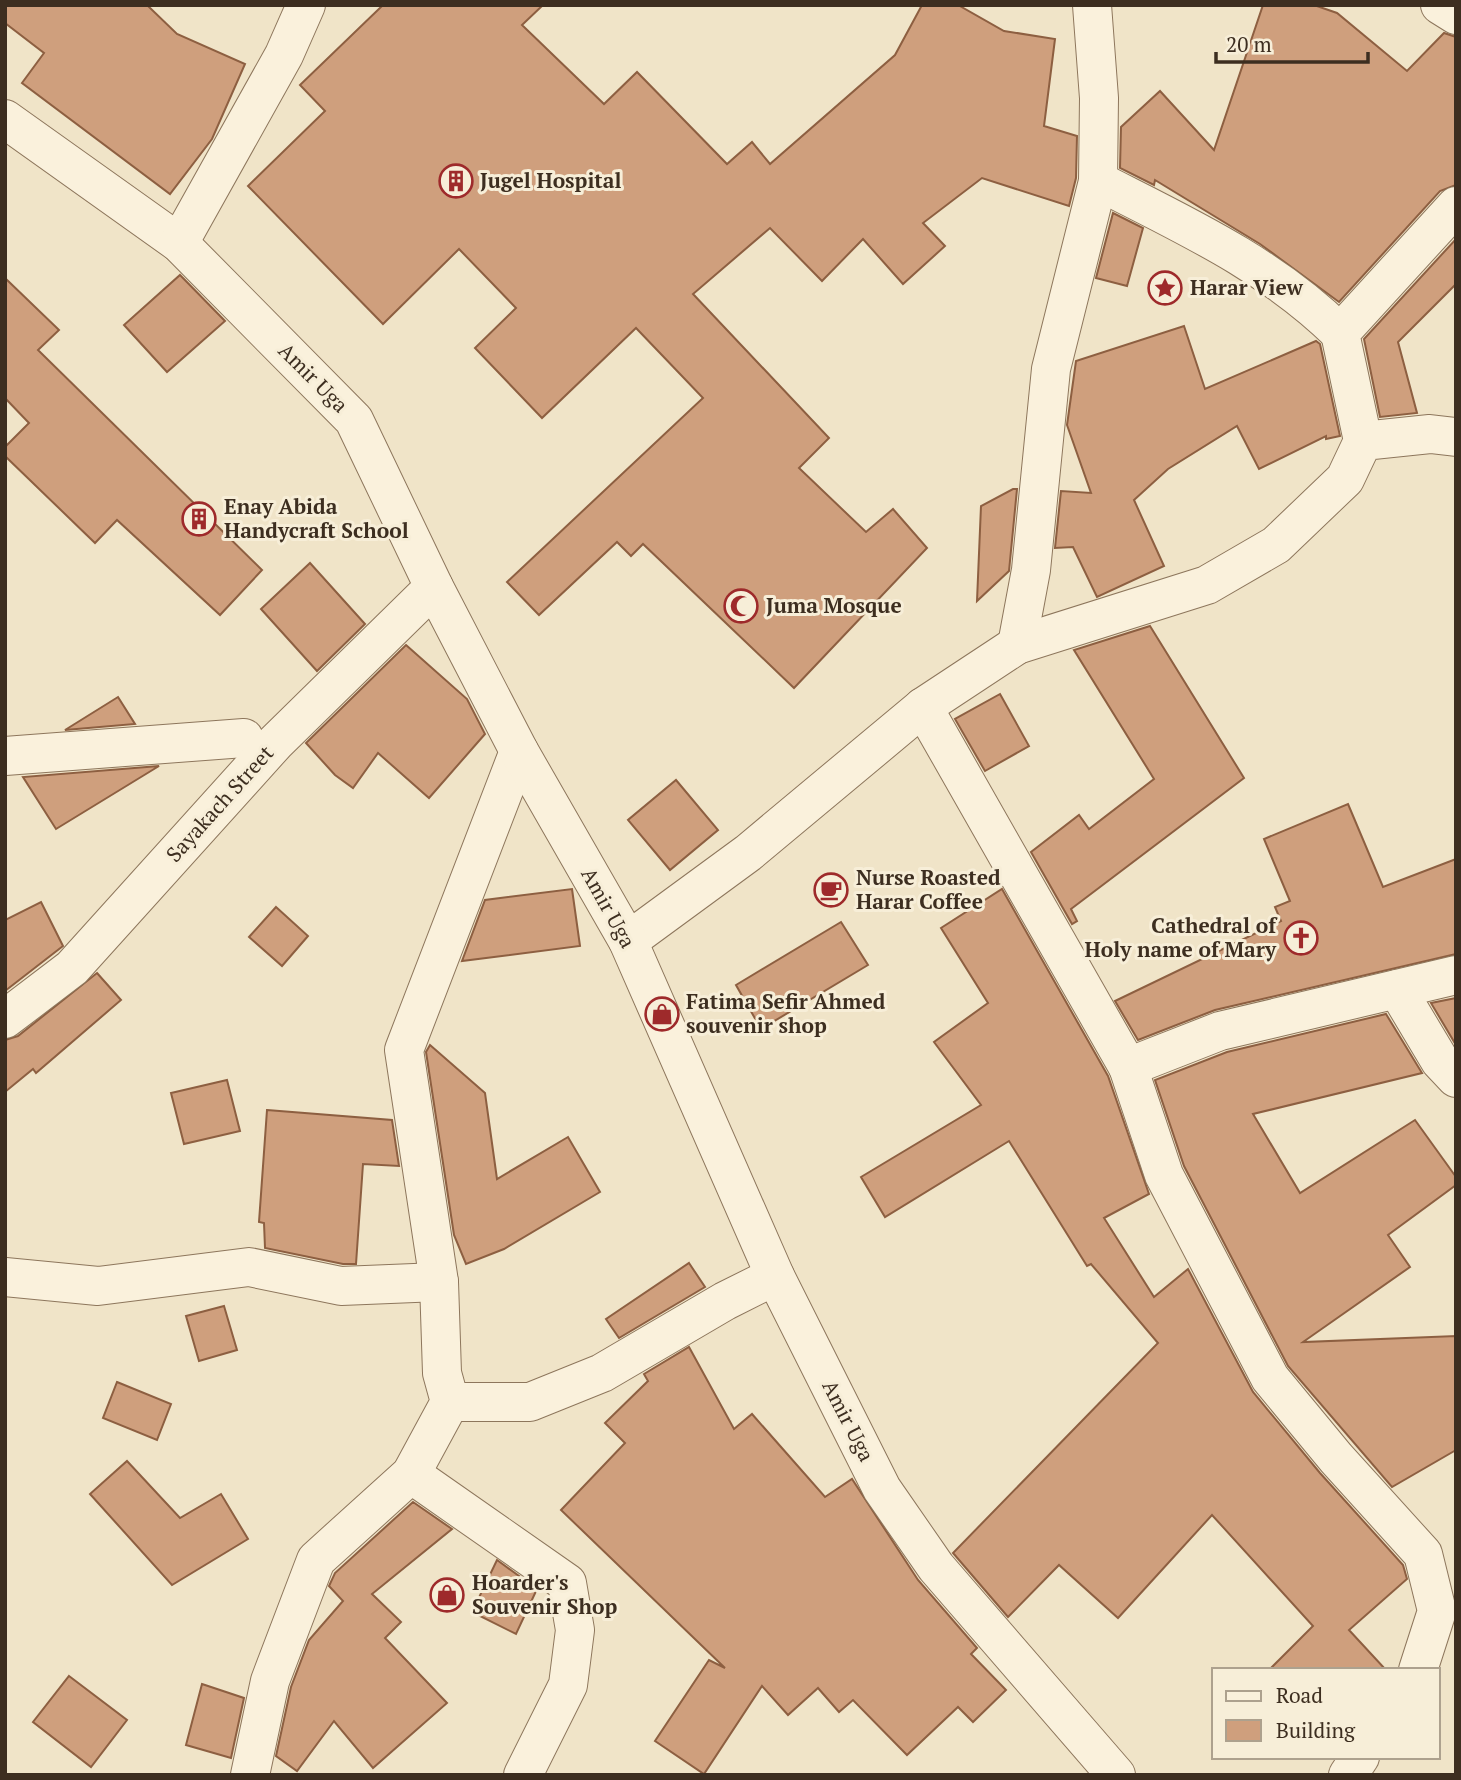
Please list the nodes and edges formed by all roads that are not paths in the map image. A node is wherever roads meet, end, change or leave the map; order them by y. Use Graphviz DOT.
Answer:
graph roads {
  1 [pos="306,5"];
  2 [pos="1091,5"];
  3 [pos="1440,5"];
  4 [pos="1456,15"];
  5 [pos="5,119"];
  6 [pos="1098,181"];
  7 [pos="1456,206"];
  8 [pos="179,243"];
  9 [pos="1340,332"];
  10 [pos="1456,437"];
  11 [pos="1363,441"];
  12 [pos="434,587"];
  13 [pos="1017,645"];
  14 [pos="923,707"];
  15 [pos="244,738"];
  16 [pos="519,751"];
  17 [pos="5,756"];
  18 [pos="628,941"];
  19 [pos="1456,975"];
  20 [pos="1397,989"];
  21 [pos="5,1019"];
  22 [pos="1128,1067"];
  23 [pos="1456,1077"];
  24 [pos="775,1276"];
  25 [pos="5,1277"];
  26 [pos="439,1282"];
  27 [pos="450,1402"];
  28 [pos="411,1474"];
  29 [pos="1419,1668"];
  30 [pos="1359,1759"];
  31 [pos="250,1775"];
  32 [pos="523,1775"];
  33 [pos="1116,1775"];
  34 [pos="1348,1775"];
  1 -- 8 [label="street"];
  2 -- 6 [label="street"];
  3 -- 4 [label="street"];
  5 -- 8 [label="street, Amir Uga"];
  6 -- 9 [label="street"];
  6 -- 13 [label="street"];
  7 -- 9 [label="street"];
  8 -- 12 [label="street, Amir Uga"];
  9 -- 11 [label="street"];
  10 -- 11 [label="street"];
  11 -- 13 [label="street"];
  12 -- 16 [label="street, Amir Uga"];
  12 -- 21 [label="street, Sayakach Street"];
  13 -- 14 [label="street"];
  14 -- 18 [label="street"];
  14 -- 22 [label="street"];
  15 -- 17 [label="street"];
  16 -- 18 [label="street, Amir Uga"];
  16 -- 26 [label="street"];
  18 -- 24 [label="street, Amir Uga"];
  19 -- 20 [label="street"];
  20 -- 22 [label="street"];
  20 -- 23 [label="street"];
  22 -- 29 [label="street"];
  24 -- 27 [label="street"];
  24 -- 33 [label="street, Amir Uga"];
  25 -- 26 [label="street"];
  26 -- 27 [label="street"];
  27 -- 28 [label="street"];
  28 -- 31 [label="street"];
  28 -- 32 [label="street"];
  30 -- 34 [label="street"];
}
